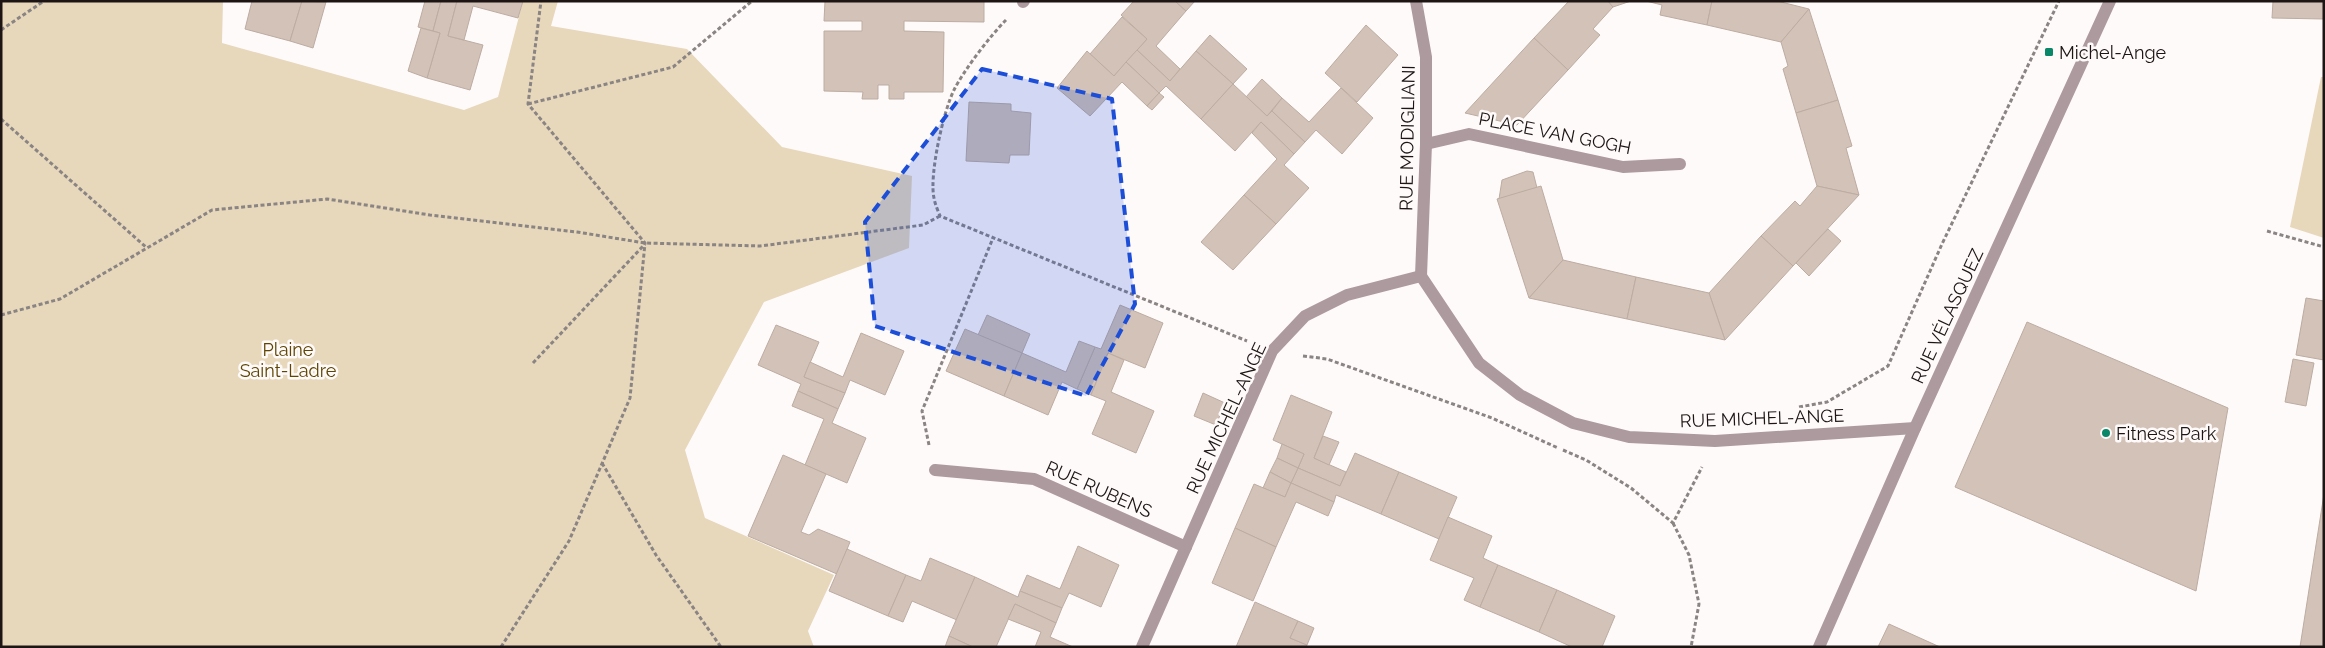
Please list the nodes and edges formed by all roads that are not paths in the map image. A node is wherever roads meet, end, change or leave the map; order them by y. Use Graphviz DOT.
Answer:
graph roads {
  1 [pos="1416,1"];
  2 [pos="2110,1"];
  3 [pos="1426,144"];
  4 [pos="1680,164"];
  5 [pos="1421,276"];
  6 [pos="1915,428"];
  7 [pos="935,470"];
  8 [pos="1186,548"];
  9 [pos="1142,647"];
  10 [pos="1819,647"];
  1 -- 3 [label="street, RUE MODIGLIANI"];
  2 -- 6 [label="street, RUE VÉLASQUEZ"];
  3 -- 4 [label="street, PLACE VAN GOGH"];
  3 -- 5 [label="street, RUE MODIGLIANI"];
  5 -- 6 [label="street, RUE MICHEL-ANGE"];
  5 -- 8 [label="street, RUE MICHEL-ANGE"];
  6 -- 10 [label="street, RUE VÉLASQUEZ"];
  7 -- 8 [label="street, RUE RUBENS"];
  8 -- 9 [label="street, RUE MICHEL-ANGE"];
}
